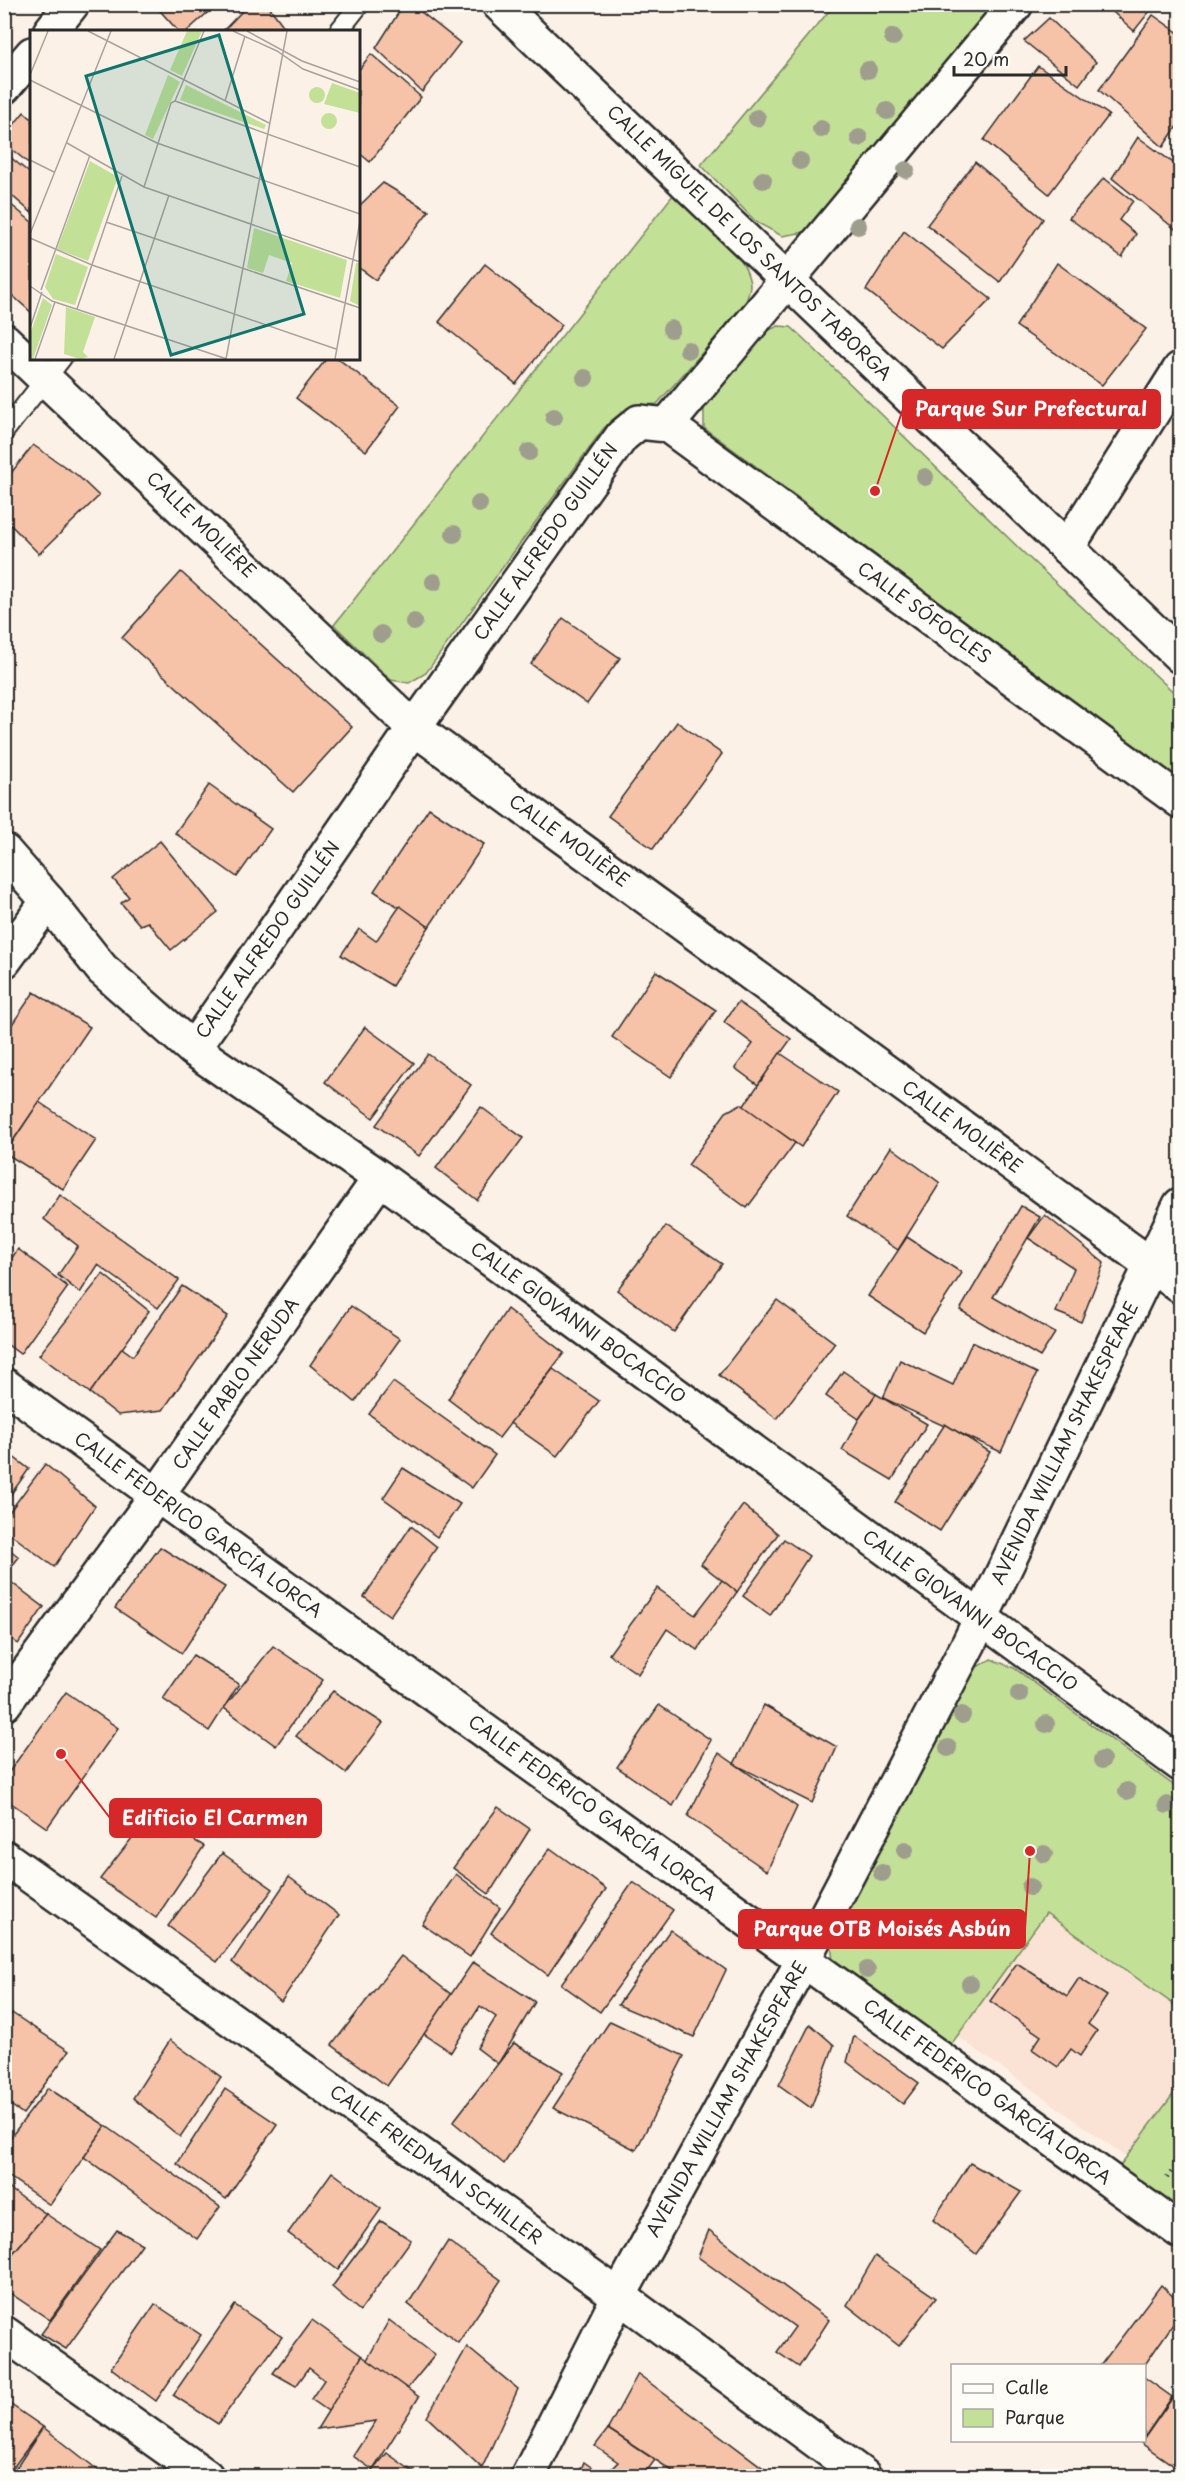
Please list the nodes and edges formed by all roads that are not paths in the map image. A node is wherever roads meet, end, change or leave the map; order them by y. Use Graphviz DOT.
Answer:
graph roads {
  1 [pos="72,4"];
  2 [pos="360,4"];
  3 [pos="499,4"];
  4 [pos="1016,4"];
  5 [pos="52,30"];
  6 [pos="340,30"];
  7 [pos="30,56"];
  8 [pos="4,87"];
  9 [pos="786,279"];
  10 [pos="4,340"];
  11 [pos="30,355"];
  12 [pos="40,360"];
  13 [pos="54,368"];
  14 [pos="1180,369"];
  15 [pos="667,425"];
  16 [pos="4,432"];
  17 [pos="1067,548"];
  18 [pos="1180,656"];
  19 [pos="414,728"];
  20 [pos="1180,801"];
  21 [pos="4,851"];
  22 [pos="48,901"];
  23 [pos="4,961"];
  24 [pos="193,1049"];
  25 [pos="380,1178"];
  26 [pos="1180,1205"];
  27 [pos="1150,1264"];
  28 [pos="1180,1286"];
  29 [pos="4,1386"];
  30 [pos="157,1495"];
  31 [pos="981,1620"];
  32 [pos="4,1704"];
  33 [pos="1180,1764"];
  34 [pos="4,1857"];
  35 [pos="803,1960"];
  36 [pos="1180,2231"];
  37 [pos="619,2296"];
  38 [pos="4,2333"];
  39 [pos="206,2476"];
  40 [pos="528,2476"];
  41 [pos="864,2476"];
  1 -- 5 [label="street"];
  2 -- 6 [label="lane"];
  3 -- 9 [label="street, CALLE MIGUEL DE LOS SANTOS TABORGA"];
  4 -- 9 [label="street"];
  7 -- 8 [label="street"];
  9 -- 15 [label="street"];
  9 -- 17 [label="street, CALLE MIGUEL DE LOS SANTOS TABORGA"];
  10 -- 11 [label="street, CALLE MOLIÈRE"];
  12 -- 13 [label="street, CALLE MOLIÈRE"];
  13 -- 16 [label="lane"];
  13 -- 19 [label="street, CALLE MOLIÈRE"];
  14 -- 17 [label="street"];
  15 -- 19 [label="street, CALLE ALFREDO GUILLÉN"];
  15 -- 20 [label="street, CALLE SÓFOCLES"];
  17 -- 18 [label="street, CALLE MIGUEL DE LOS SANTOS TABORGA"];
  19 -- 24 [label="street, CALLE ALFREDO GUILLÉN"];
  19 -- 27 [label="street, CALLE MOLIÈRE"];
  21 -- 22 [label="street, CALLE GIOVANNI BOCACCIO"];
  22 -- 23 [label="street"];
  22 -- 24 [label="street, CALLE GIOVANNI BOCACCIO"];
  24 -- 25 [label="street, CALLE GIOVANNI BOCACCIO"];
  25 -- 30 [label="street, CALLE PABLO NERUDA"];
  25 -- 31 [label="street, CALLE GIOVANNI BOCACCIO"];
  26 -- 27 [label="street, AVENIDA WILLIAM SHAKESPEARE"];
  27 -- 28 [label="street, CALLE MOLIÈRE"];
  27 -- 31 [label="street, AVENIDA WILLIAM SHAKESPEARE"];
  29 -- 30 [label="street, CALLE FEDERICO GARCÍA LORCA"];
  30 -- 32 [label="street, CALLE PABLO NERUDA"];
  30 -- 35 [label="street, CALLE FEDERICO GARCÍA LORCA"];
  31 -- 33 [label="street, CALLE GIOVANNI BOCACCIO"];
  31 -- 35 [label="street, AVENIDA WILLIAM SHAKESPEARE"];
  34 -- 37 [label="street, CALLE FRIEDMAN SCHILLER"];
  35 -- 36 [label="street, CALLE FEDERICO GARCÍA LORCA"];
  35 -- 37 [label="street, AVENIDA WILLIAM SHAKESPEARE"];
  37 -- 40 [label="street, AVENIDA WILLIAM SHAKESPEARE"];
  37 -- 41 [label="street, CALLE FRIEDMAN SCHILLER"];
  38 -- 39 [label="street"];
}
